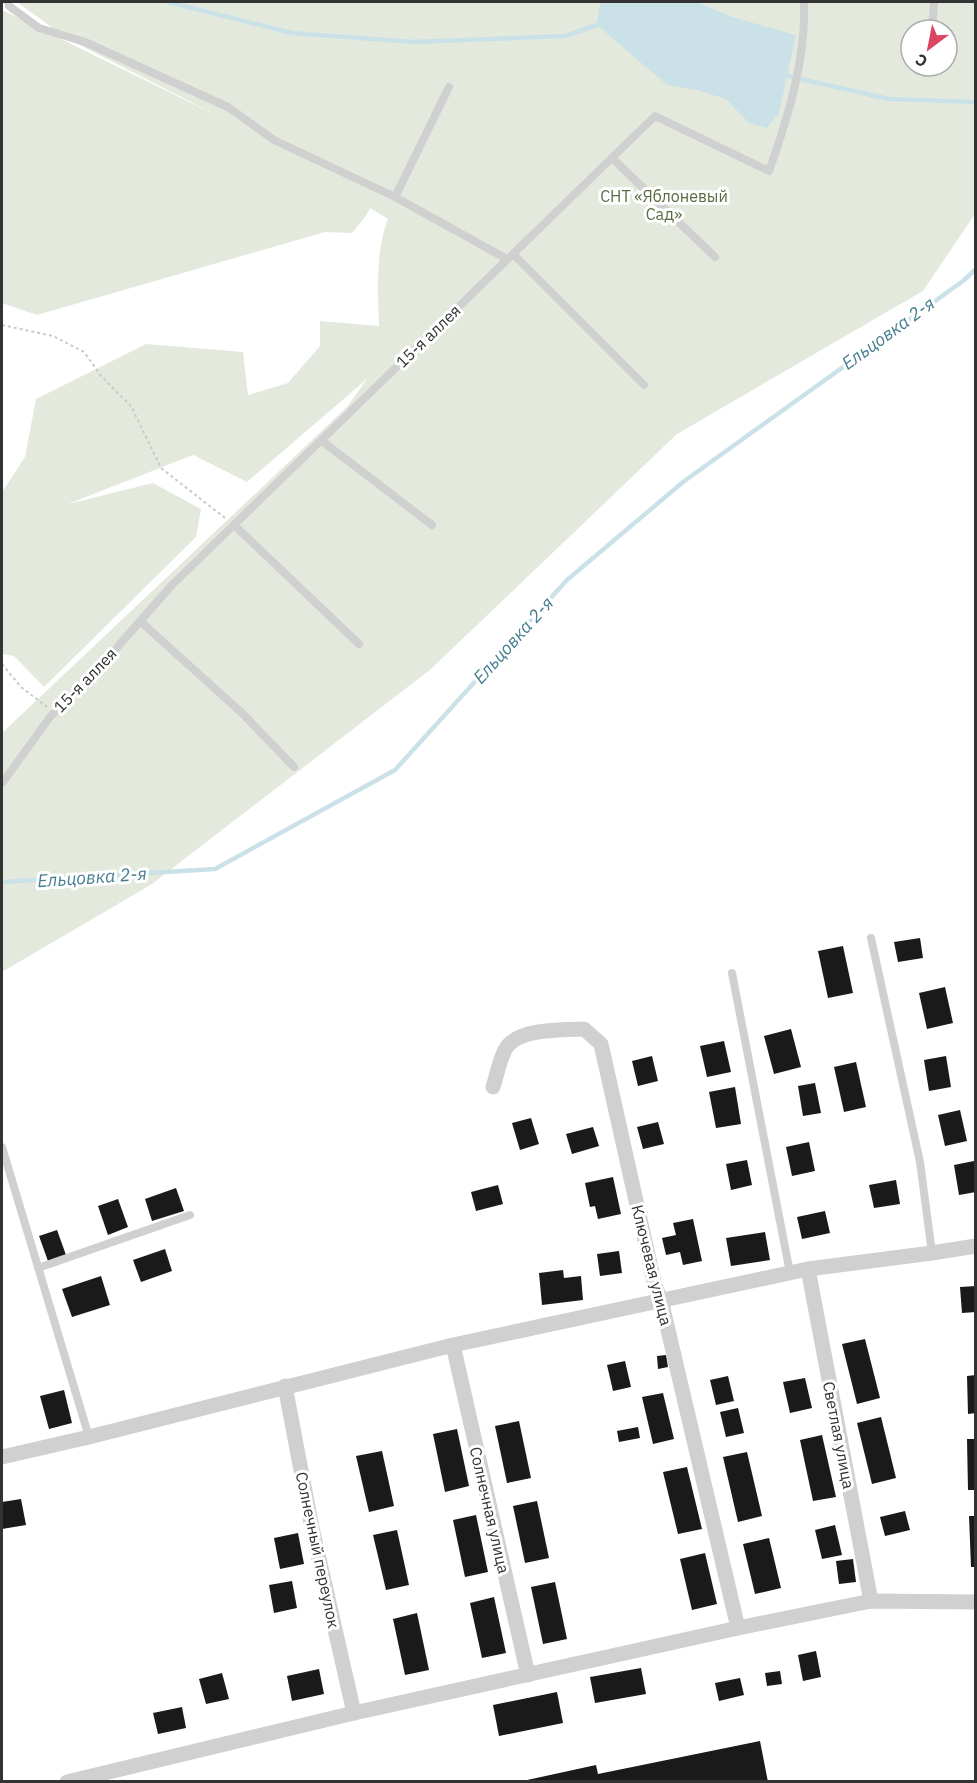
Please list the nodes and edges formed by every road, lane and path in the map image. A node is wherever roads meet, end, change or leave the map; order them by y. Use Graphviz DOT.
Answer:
graph roads {
  1 [pos="8,2"];
  2 [pos="804,2"];
  3 [pos="934,2"];
  4 [pos="933,18"];
  5 [pos="449,87"];
  6 [pos="612,158"];
  7 [pos="395,198"];
  8 [pos="510,257"];
  9 [pos="715,257"];
  10 [pos="2,325"];
  11 [pos="644,385"];
  12 [pos="322,441"];
  13 [pos="234,525"];
  14 [pos="432,525"];
  15 [pos="140,621"];
  16 [pos="359,644"];
  17 [pos="2,664"];
  18 [pos="54,712"];
  19 [pos="294,767"];
  20 [pos="3,782"];
  21 [pos="870,938"];
  22 [pos="732,973"];
  23 [pos="493,1087"];
  24 [pos="2,1147"];
  25 [pos="190,1215"];
  26 [pos="975,1246"];
  27 [pos="932,1253"];
  28 [pos="38,1268"];
  29 [pos="808,1269"];
  30 [pos="790,1273"];
  31 [pos="661,1300"];
  32 [pos="453,1345"];
  33 [pos="285,1386"];
  34 [pos="89,1437"];
  35 [pos="2,1457"];
  36 [pos="871,1601"];
  37 [pos="975,1602"];
  38 [pos="738,1628"];
  39 [pos="528,1675"];
  40 [pos="354,1713"];
  41 [pos="67,1782"];
  1 -- 7 [label="lane"];
  2 -- 6 [label="lane, 15-я аллея"];
  3 -- 4 [label="lane"];
  5 -- 7 [label="lane"];
  6 -- 8 [label="lane, 15-я аллея"];
  6 -- 9 [label="lane"];
  7 -- 8 [label="lane"];
  8 -- 11 [label="lane"];
  8 -- 12 [label="lane, 15-я аллея"];
  10 -- 13 [label="path"];
  12 -- 13 [label="lane, 15-я аллея"];
  12 -- 14 [label="lane"];
  13 -- 15 [label="lane, 15-я аллея"];
  13 -- 16 [label="lane"];
  15 -- 18 [label="lane, 15-я аллея"];
  15 -- 19 [label="lane"];
  17 -- 18 [label="path"];
  18 -- 20 [label="lane, 15-я аллея"];
  21 -- 27 [label="lane"];
  22 -- 30 [label="lane"];
  23 -- 31 [label="street, Ключевая улица"];
  24 -- 28 [label="lane"];
  25 -- 28 [label="lane"];
  26 -- 27 [label="street"];
  27 -- 29 [label="street"];
  28 -- 34 [label="lane"];
  29 -- 30 [label="street"];
  29 -- 36 [label="street, Светлая улица"];
  30 -- 31 [label="street"];
  31 -- 32 [label="street"];
  31 -- 38 [label="street, Ключевая улица"];
  32 -- 33 [label="street"];
  32 -- 39 [label="street, Солнечная улица"];
  33 -- 34 [label="street"];
  33 -- 40 [label="street, Солнечный переулок"];
  34 -- 35 [label="street"];
  36 -- 37 [label="street"];
  36 -- 38 [label="street"];
  38 -- 39 [label="street"];
  39 -- 40 [label="street"];
  40 -- 41 [label="street"];
}
